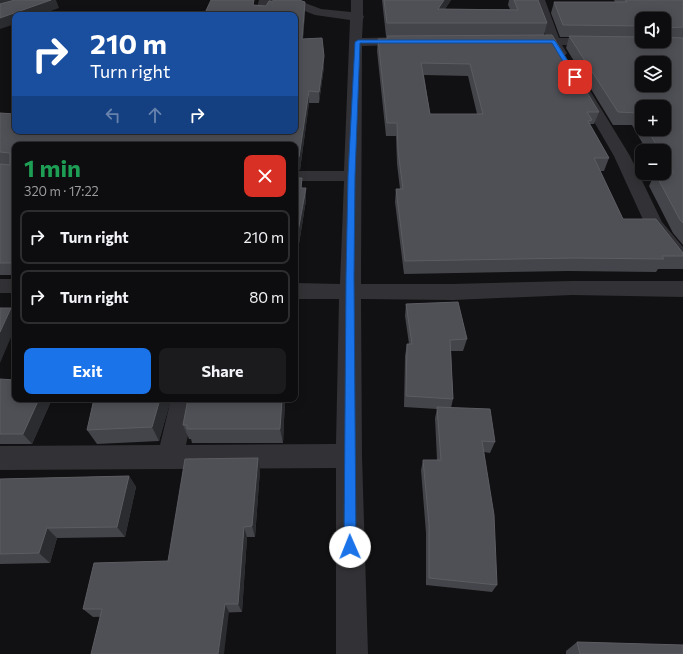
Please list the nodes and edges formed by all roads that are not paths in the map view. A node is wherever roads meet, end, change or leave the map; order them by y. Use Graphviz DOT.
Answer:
graph roads {
  1 [pos="264,0"];
  2 [pos="286,0"];
  3 [pos="539,0"];
  4 [pos="358,9"];
  5 [pos="262,12"];
  6 [pos="419,41"];
  7 [pos="511,41"];
  8 [pos="358,42"];
  9 [pos="554,42"];
  10 [pos="607,42"];
  11 [pos="298,176"];
  12 [pos="352,176"];
  13 [pos="683,260"];
  14 [pos="0,286"];
  15 [pos="12,286"];
  16 [pos="683,289"];
  17 [pos="298,291"];
  18 [pos="350,292"];
  19 [pos="182,402"];
  20 [pos="349,456"];
  21 [pos="170,457"];
  22 [pos="0,458"];
  23 [pos="352,654"];
  1 -- 5 [label="street"];
  2 -- 4 [label="street"];
  3 -- 9 [label="street"];
  4 -- 8 [label="street"];
  6 -- 8 [label="street"];
  7 -- 9 [label="street"];
  8 -- 12 [label="street"];
  9 -- 10 [label="street"];
  9 -- 13 [label="street"];
  11 -- 12 [label="street"];
  12 -- 18 [label="street"];
  14 -- 15 [label="street"];
  16 -- 18 [label="street"];
  17 -- 18 [label="street"];
  18 -- 20 [label="street"];
  19 -- 21 [label="street"];
  20 -- 21 [label="street"];
  20 -- 23 [label="street"];
  21 -- 22 [label="street"];
}
